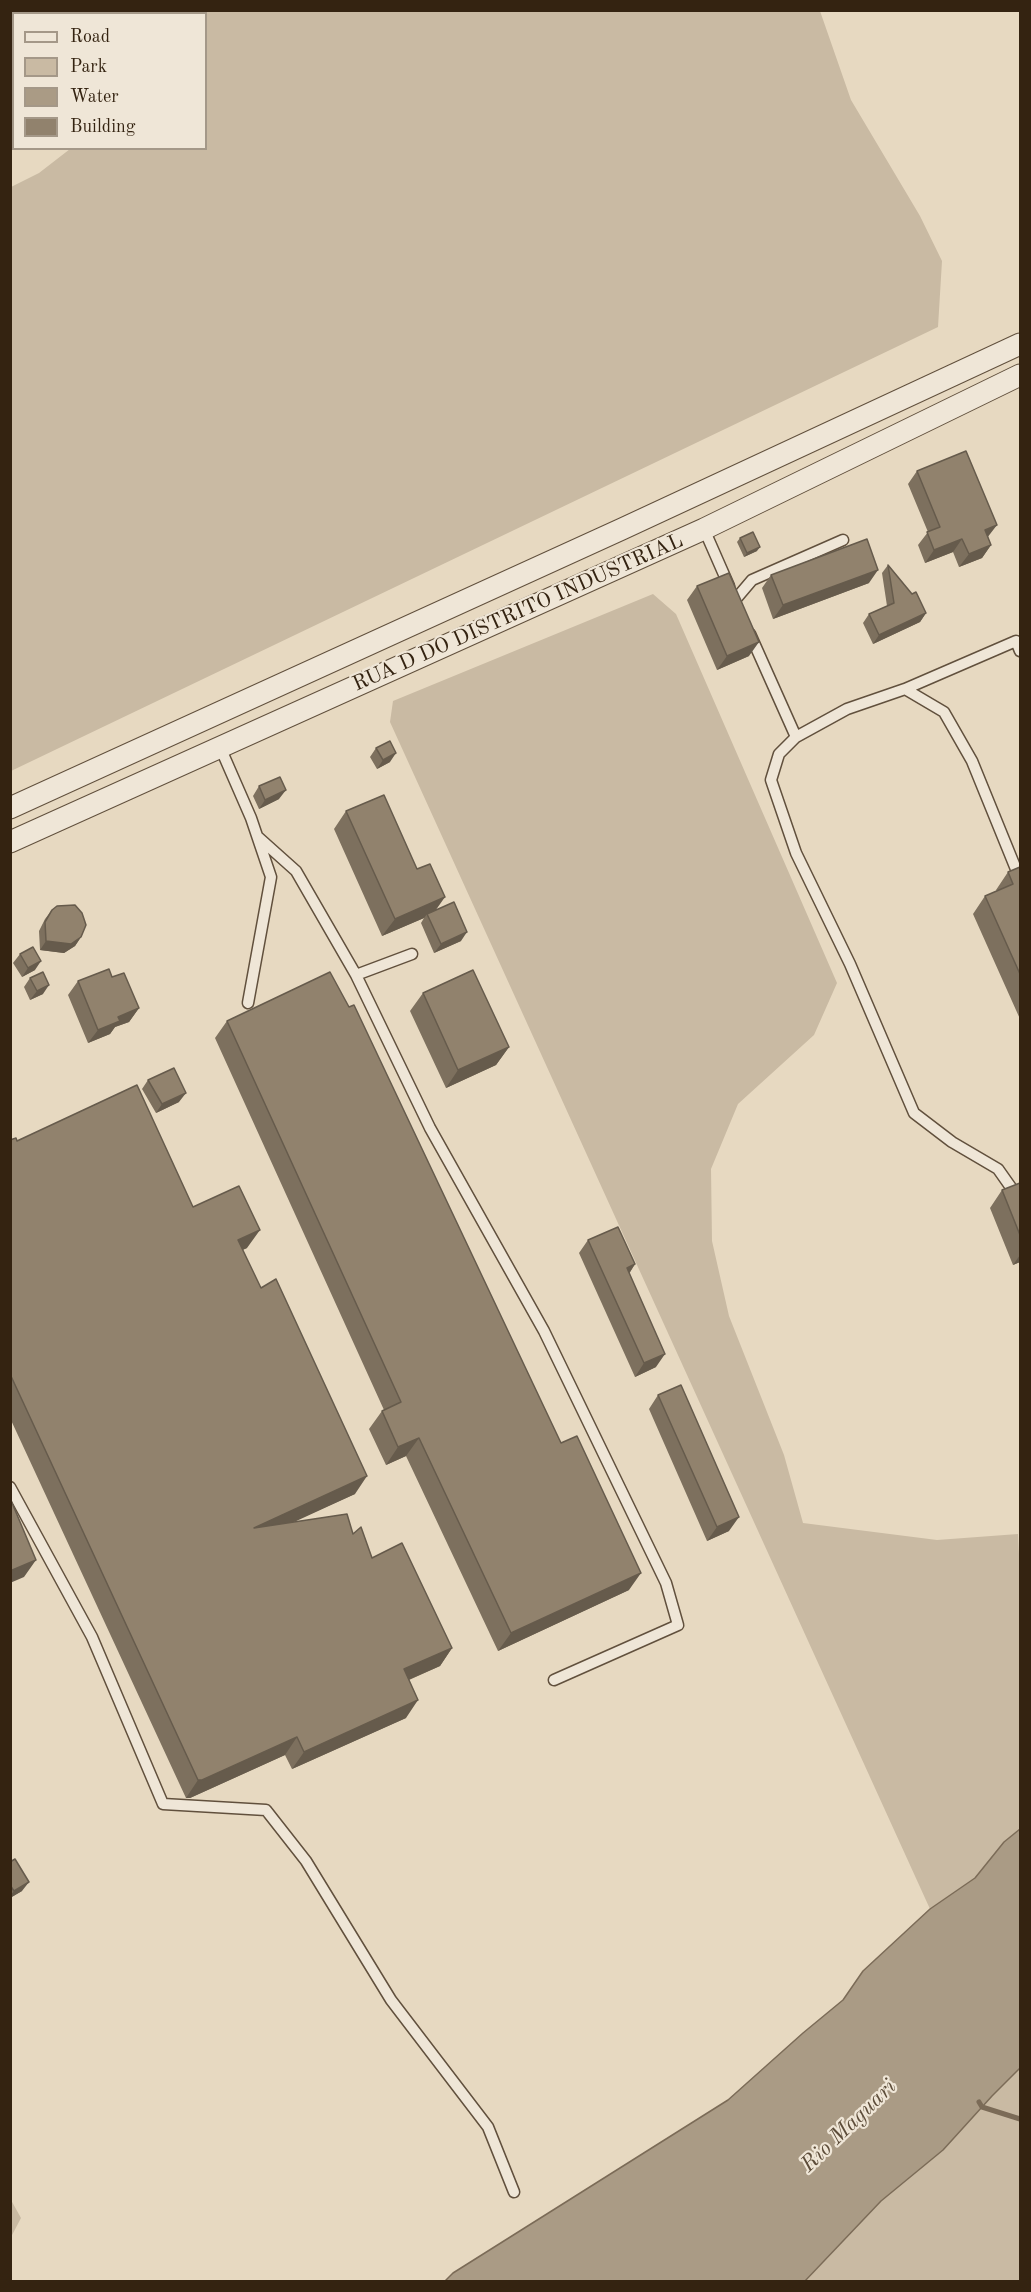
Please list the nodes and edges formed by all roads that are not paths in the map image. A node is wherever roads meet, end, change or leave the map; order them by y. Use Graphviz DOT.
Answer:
graph roads {
  1 [pos="1020,344"];
  2 [pos="1020,375"];
  3 [pos="704,529"];
  4 [pos="843,540"];
  5 [pos="740,610"];
  6 [pos="1020,651"];
  7 [pos="905,689"];
  8 [pos="796,737"];
  9 [pos="220,747"];
  10 [pos="10,807"];
  11 [pos="258,837"];
  12 [pos="10,842"];
  13 [pos="1017,874"];
  14 [pos="412,954"];
  15 [pos="356,975"];
  16 [pos="248,1003"];
  17 [pos="1017,1196"];
  18 [pos="10,1487"];
  19 [pos="554,1680"];
  20 [pos="514,2192"];
  1 -- 10 [label="street, RUA D DO DISTRITO INDUSTRIAL"];
  2 -- 3 [label="street, RUA D DO DISTRITO INDUSTRIAL"];
  3 -- 5 [label="lane"];
  3 -- 9 [label="street, RUA D DO DISTRITO INDUSTRIAL"];
  4 -- 5 [label="lane"];
  5 -- 8 [label="lane"];
  6 -- 7 [label="lane"];
  7 -- 8 [label="lane"];
  7 -- 13 [label="lane"];
  8 -- 17 [label="lane"];
  9 -- 11 [label="lane"];
  9 -- 12 [label="street, RUA D DO DISTRITO INDUSTRIAL"];
  11 -- 15 [label="lane"];
  11 -- 16 [label="lane"];
  14 -- 15 [label="lane"];
  15 -- 19 [label="lane"];
  18 -- 20 [label="lane"];
}
